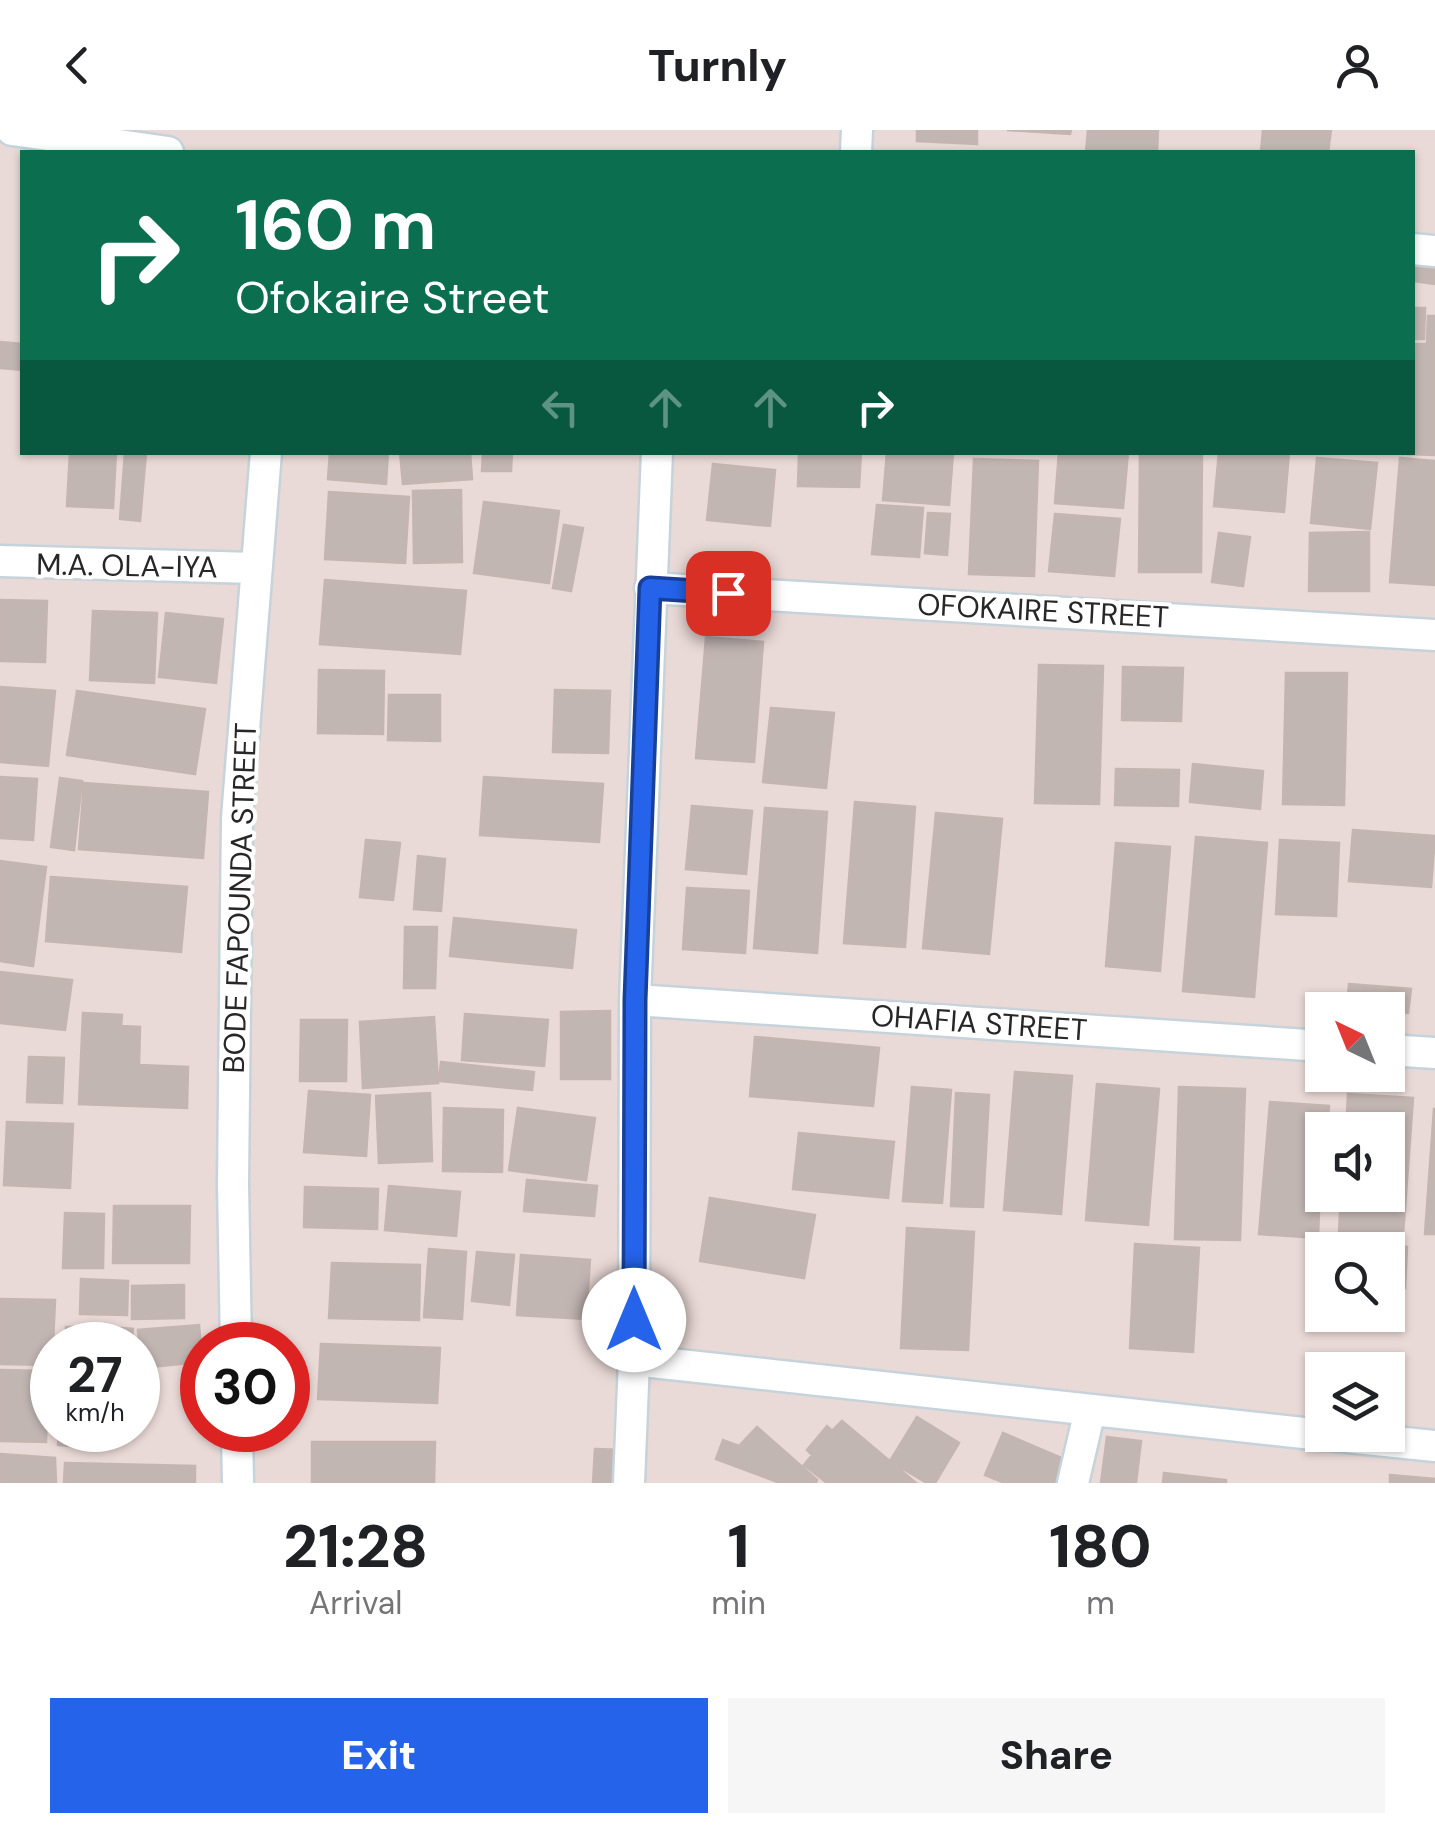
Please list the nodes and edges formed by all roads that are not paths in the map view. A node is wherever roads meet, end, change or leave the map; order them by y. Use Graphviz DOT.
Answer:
graph roads {
  1 [pos="12,130"];
  2 [pos="154,150"];
  3 [pos="266,455"];
  4 [pos="657,455"];
  5 [pos="0,562"];
  6 [pos="255,568"];
  7 [pos="650,588"];
  8 [pos="1435,635"];
  9 [pos="635,1000"];
  10 [pos="1305,1045"];
  11 [pos="1405,1051"];
  12 [pos="1435,1053"];
  13 [pos="236,1322"];
  14 [pos="634,1360"];
  15 [pos="1090,1410"];
  16 [pos="1305,1433"];
  17 [pos="1405,1443"];
  18 [pos="1435,1446"];
  19 [pos="238,1452"];
  20 [pos="238,1483"];
  21 [pos="629,1483"];
  22 [pos="1073,1483"];
  1 -- 2 [label="street"];
  3 -- 6 [label="street, BODE FAPOUNDA STREET"];
  4 -- 7 [label="street"];
  5 -- 6 [label="street, M.A. OLA-IYA"];
  6 -- 13 [label="street, BODE FAPOUNDA STREET"];
  7 -- 8 [label="street, OFOKAIRE STREET"];
  7 -- 9 [label="street"];
  9 -- 10 [label="street, OHAFIA STREET"];
  9 -- 14 [label="street"];
  11 -- 12 [label="street"];
  14 -- 15 [label="street"];
  14 -- 21 [label="street"];
  15 -- 16 [label="street"];
  15 -- 22 [label="street"];
  17 -- 18 [label="street"];
  19 -- 20 [label="street"];
}
